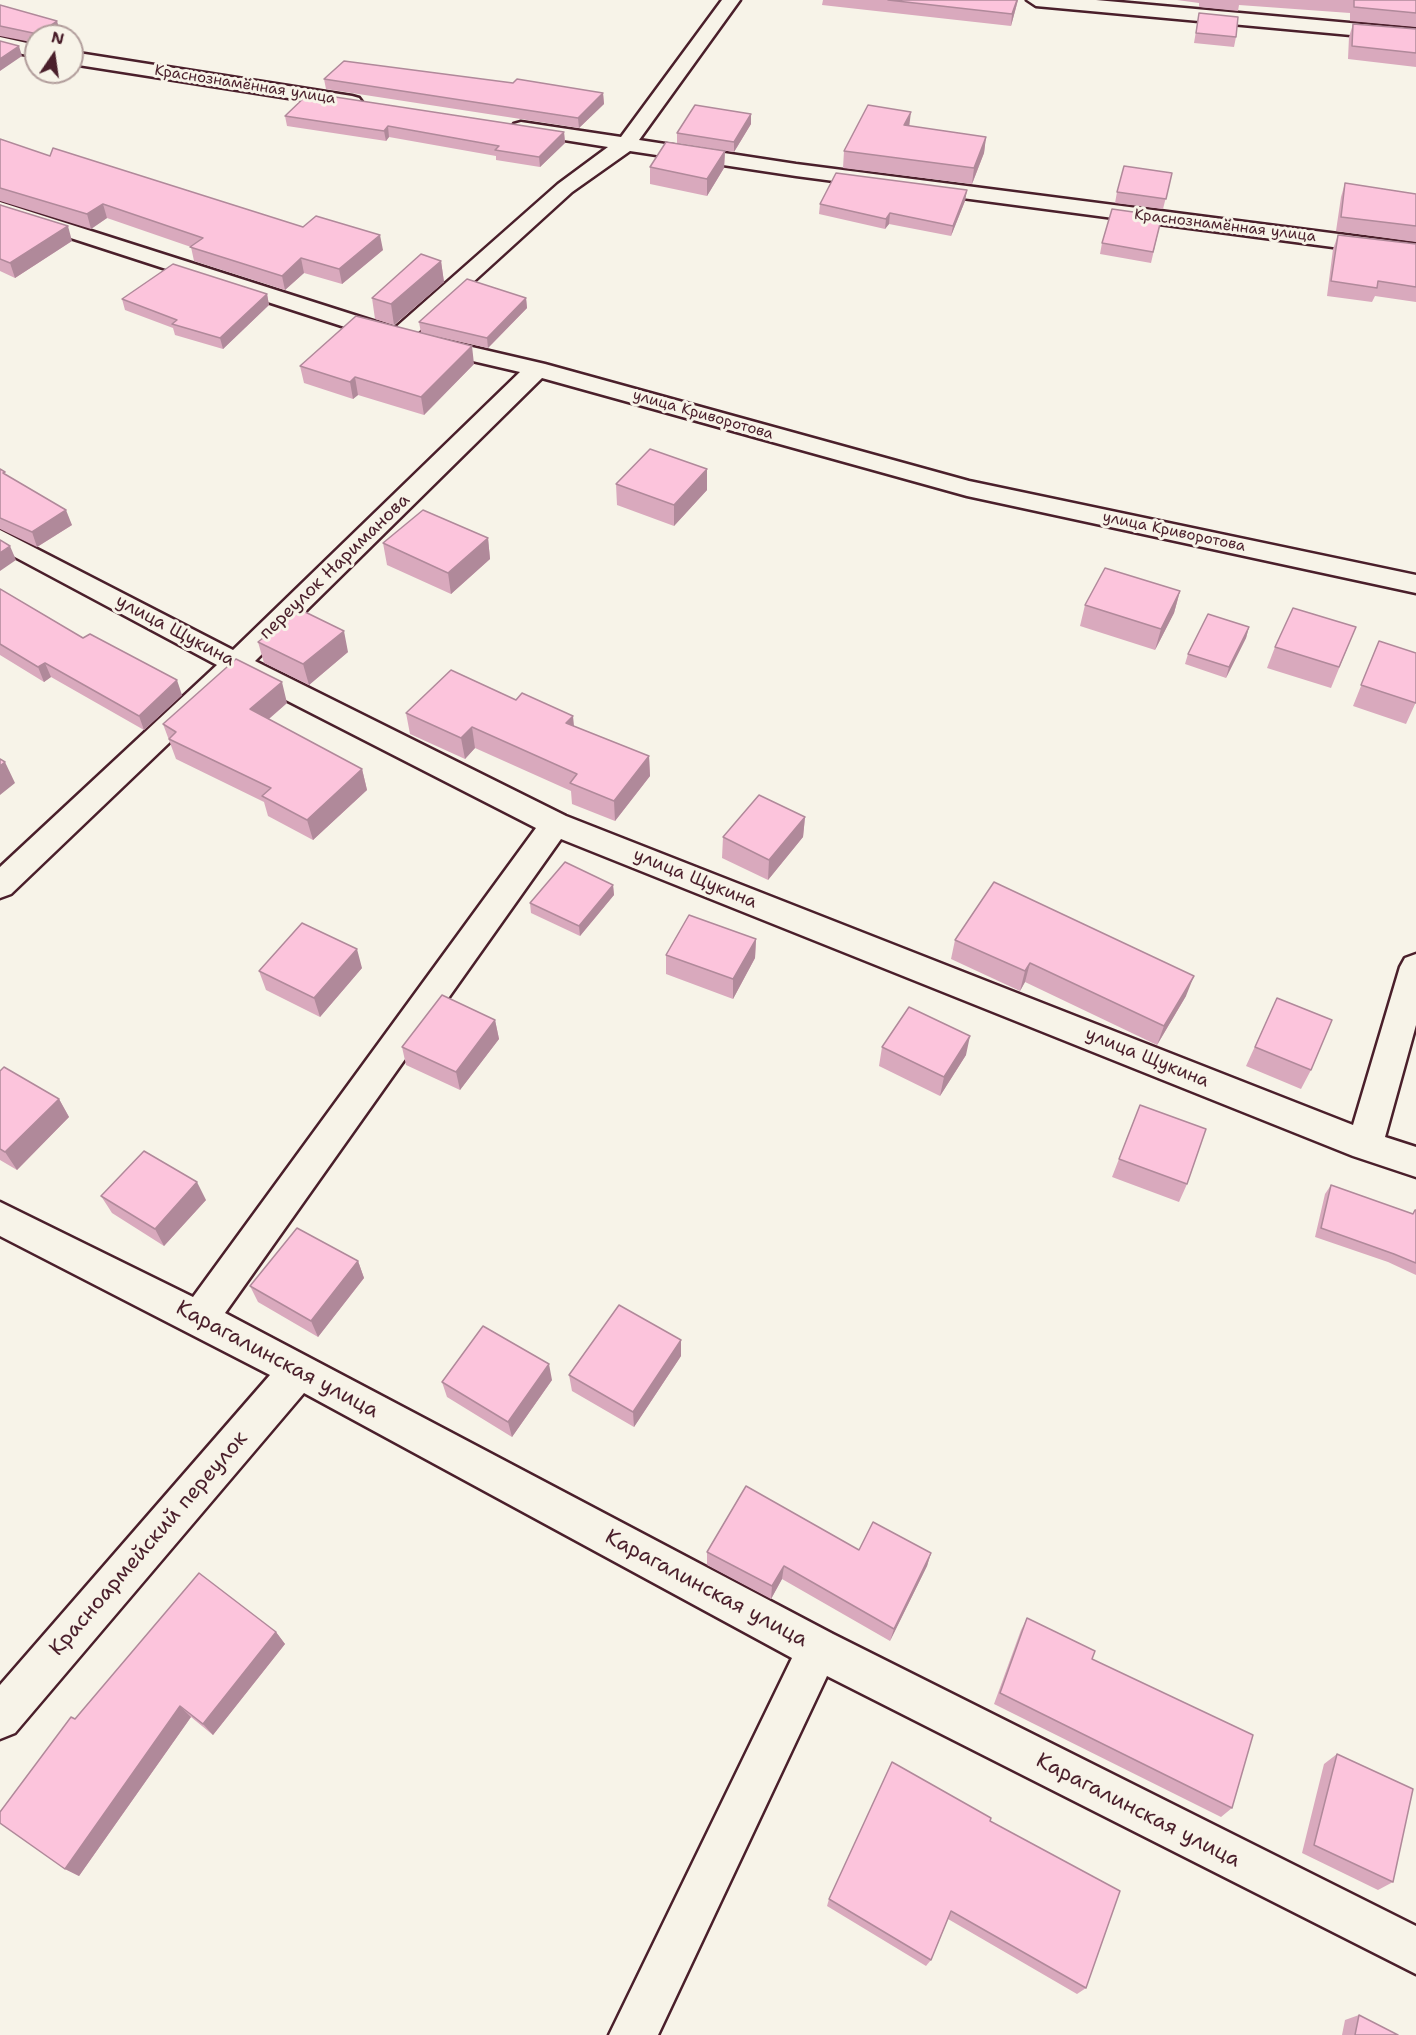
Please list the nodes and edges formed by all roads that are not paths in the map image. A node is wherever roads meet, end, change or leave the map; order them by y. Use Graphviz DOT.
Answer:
graph roads {
  1 [pos="731,0"];
  2 [pos="1036,0"];
  3 [pos="1416,35"];
  4 [pos="0,43"];
  5 [pos="24,48"];
  6 [pos="84,60"];
  7 [pos="366,104"];
  8 [pos="496,124"];
  9 [pos="626,144"];
  10 [pos="0,208"];
  11 [pos="1416,251"];
  12 [pos="399,337"];
  13 [pos="537,369"];
  14 [pos="0,538"];
  15 [pos="1416,584"];
  16 [pos="236,663"];
  17 [pos="555,824"];
  18 [pos="0,886"];
  19 [pos="1416,967"];
  20 [pos="1365,1145"];
  21 [pos="1416,1162"];
  22 [pos="0,1218"];
  23 [pos="199,1319"];
  24 [pos="299,1370"];
  25 [pos="818,1649"];
  26 [pos="0,1718"];
  27 [pos="1416,1951"];
  28 [pos="633,2035"];
  1 -- 9 [label="street"];
  2 -- 3 [label="street"];
  4 -- 5 [label="street"];
  6 -- 7 [label="street, Краснознамённая улица"];
  8 -- 9 [label="street, Краснознамённая улица"];
  9 -- 11 [label="street, Краснознамённая улица"];
  9 -- 12 [label="street"];
  10 -- 12 [label="street, улица Криворотова"];
  12 -- 13 [label="street, улица Криворотова"];
  13 -- 15 [label="street, улица Криворотова"];
  13 -- 16 [label="street, переулок Нариманова"];
  14 -- 16 [label="street, улица Щукина"];
  16 -- 17 [label="street, улица Щукина"];
  16 -- 18 [label="street, переулок Нариманова"];
  17 -- 20 [label="street, улица Щукина"];
  17 -- 23 [label="street"];
  19 -- 20 [label="street"];
  20 -- 21 [label="street, улица Щукина"];
  22 -- 23 [label="street, Карагалинская улица"];
  23 -- 24 [label="street, Карагалинская улица"];
  24 -- 25 [label="street, Карагалинская улица"];
  24 -- 26 [label="street, Красноармейский переулок"];
  25 -- 27 [label="street, Карагалинская улица"];
  25 -- 28 [label="street"];
}
